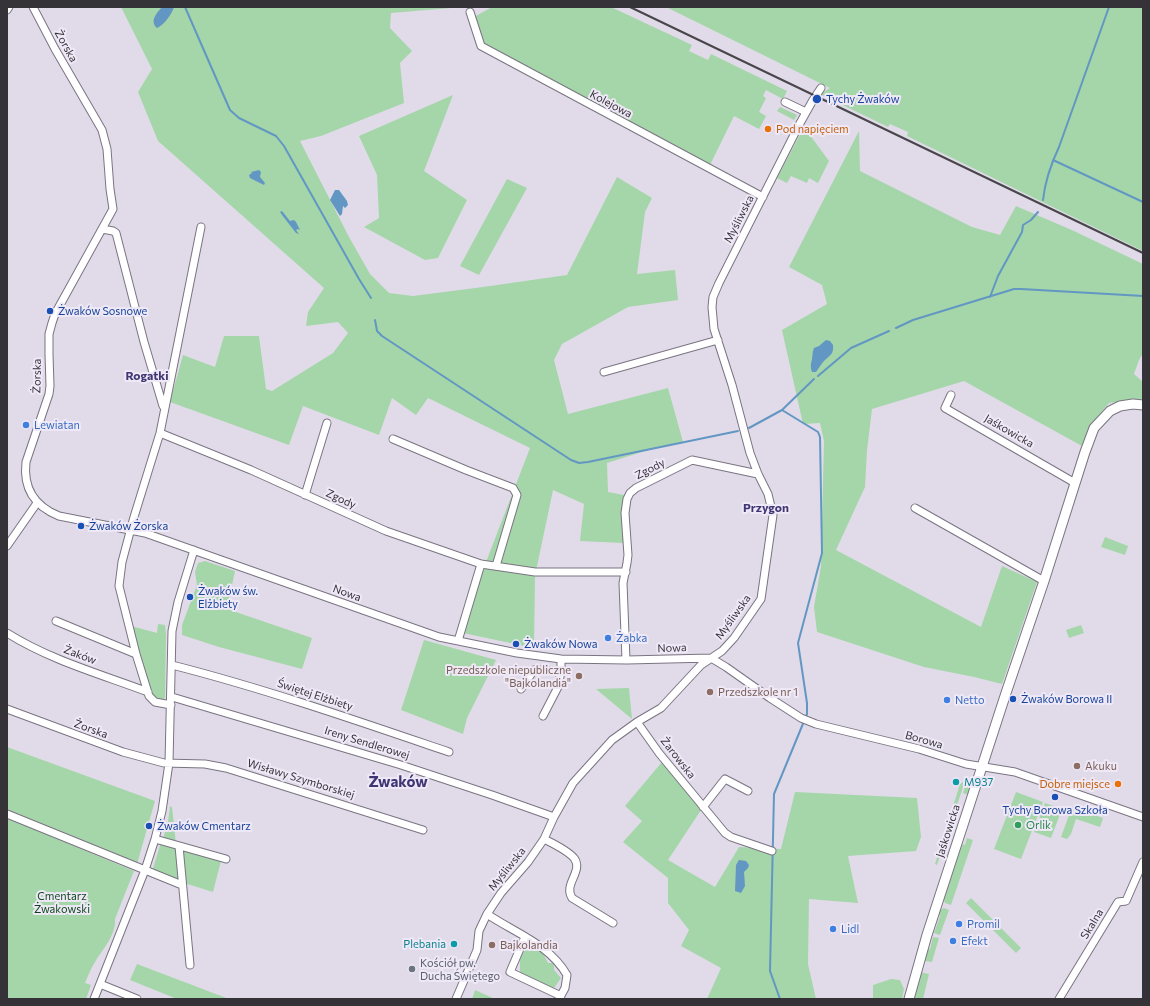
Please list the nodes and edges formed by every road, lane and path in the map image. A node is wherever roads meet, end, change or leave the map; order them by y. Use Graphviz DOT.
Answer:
graph roads {
  1 [pos="9,7"];
  2 [pos="34,7"];
  3 [pos="7,10"];
  4 [pos="470,12"];
  5 [pos="821,88"];
  6 [pos="785,102"];
  7 [pos="806,112"];
  8 [pos="763,197"];
  9 [pos="201,227"];
  10 [pos="102,229"];
  11 [pos="718,340"];
  12 [pos="604,372"];
  13 [pos="951,395"];
  14 [pos="1143,405"];
  15 [pos="164,408"];
  16 [pos="327,423"];
  17 [pos="160,433"];
  18 [pos="393,439"];
  19 [pos="758,474"];
  20 [pos="1075,483"];
  21 [pos="304,495"];
  22 [pos="37,503"];
  23 [pos="915,508"];
  24 [pos="131,529"];
  25 [pos="7,546"];
  26 [pos="194,550"];
  27 [pos="481,564"];
  28 [pos="496,566"];
  29 [pos="626,572"];
  30 [pos="1044,581"];
  31 [pos="56,622"];
  32 [pos="7,633"];
  33 [pos="458,641"];
  34 [pos="136,654"];
  35 [pos="711,658"];
  36 [pos="561,659"];
  37 [pos="626,660"];
  38 [pos="172,664"];
  39 [pos="561,671"];
  40 [pos="521,689"];
  41 [pos="148,692"];
  42 [pos="172,697"];
  43 [pos="171,705"];
  44 [pos="7,709"];
  45 [pos="543,716"];
  46 [pos="637,722"];
  47 [pos="449,752"];
  48 [pos="170,763"];
  49 [pos="982,768"];
  50 [pos="748,791"];
  51 [pos="703,807"];
  52 [pos="7,814"];
  53 [pos="554,817"];
  54 [pos="1143,817"];
  55 [pos="423,830"];
  56 [pos="156,839"];
  57 [pos="544,839"];
  58 [pos="178,846"];
  59 [pos="772,851"];
  60 [pos="226,859"];
  61 [pos="1143,862"];
  62 [pos="145,870"];
  63 [pos="182,885"];
  64 [pos="487,914"];
  65 [pos="614,923"];
  66 [pos="525,937"];
  67 [pos="190,966"];
  68 [pos="100,984"];
  69 [pos="560,998"];
  70 [pos="94,999"];
  71 [pos="137,999"];
  72 [pos="456,999"];
  73 [pos="909,999"];
  74 [pos="1059,999"];
  1 -- 3 [label="street"];
  2 -- 10 [label="street, Żorska"];
  4 -- 8 [label="street, Kolejowa"];
  5 -- 7 [label="street, Myśliwska"];
  6 -- 7 [label="street"];
  7 -- 8 [label="street, Myśliwska"];
  8 -- 11 [label="street, Myśliwska"];
  9 -- 15 [label="street"];
  10 -- 15 [label="street"];
  10 -- 22 [label="street, Żorska"];
  11 -- 12 [label="street"];
  11 -- 19 [label="street, Myśliwska"];
  13 -- 20 [label="street, Jaśkowicka"];
  14 -- 20 [label="street, Jaśkowicka"];
  15 -- 17 [label="street"];
  16 -- 21 [label="street"];
  17 -- 21 [label="street, Zgody"];
  17 -- 24 [label="street"];
  18 -- 28 [label="street"];
  19 -- 29 [label="street, Zgody"];
  19 -- 35 [label="street, Myśliwska"];
  20 -- 30 [label="street, Jaśkowicka"];
  21 -- 27 [label="street, Zgody"];
  22 -- 24 [label="street, Żorska"];
  22 -- 25 [label="street"];
  23 -- 30 [label="street"];
  24 -- 26 [label="street, Nowa"];
  24 -- 34 [label="street"];
  26 -- 33 [label="street, Nowa"];
  26 -- 38 [label="street"];
  27 -- 28 [label="street, Zgody"];
  27 -- 33 [label="street"];
  28 -- 29 [label="street, Zgody"];
  29 -- 37 [label="street, Zgody"];
  30 -- 49 [label="street, Jaśkowicka"];
  31 -- 34 [label="street"];
  32 -- 41 [label="street, Żaków"];
  33 -- 36 [label="street, Nowa"];
  34 -- 41 [label="street"];
  35 -- 37 [label="street, Nowa"];
  35 -- 46 [label="street, Myśliwska"];
  35 -- 49 [label="street, Borowa"];
  36 -- 37 [label="street, Nowa"];
  36 -- 39 [label="street"];
  38 -- 42 [label="street"];
  38 -- 47 [label="street, Świętej Elżbiety"];
  39 -- 40 [label="street"];
  39 -- 45 [label="street"];
  41 -- 43 [label="street"];
  42 -- 43 [label="street"];
  42 -- 53 [label="street, Ireny Sendlerowej"];
  43 -- 48 [label="street"];
  44 -- 48 [label="street, Żorska"];
  46 -- 51 [label="street, Żarowska"];
  46 -- 53 [label="street, Myśliwska"];
  48 -- 55 [label="street, Wisławy Szymborskiej"];
  48 -- 56 [label="street"];
  49 -- 54 [label="street, Borowa"];
  49 -- 73 [label="street, Jaśkowicka"];
  50 -- 51 [label="street"];
  51 -- 59 [label="street, Żarowska"];
  52 -- 62 [label="street"];
  53 -- 57 [label="street, Myśliwska"];
  56 -- 58 [label="street"];
  56 -- 62 [label="street"];
  57 -- 64 [label="street, Myśliwska"];
  57 -- 65 [label="street"];
  58 -- 60 [label="street"];
  58 -- 63 [label="street"];
  61 -- 74 [label="street, Skalna"];
  62 -- 63 [label="street"];
  62 -- 68 [label="street"];
  63 -- 67 [label="street"];
  64 -- 66 [label="street"];
  64 -- 72 [label="street, Myśliwska"];
  66 -- 69 [label="street"];
  66 -- 69 [label="street"];
  68 -- 70 [label="street"];
  68 -- 71 [label="street"];
}
